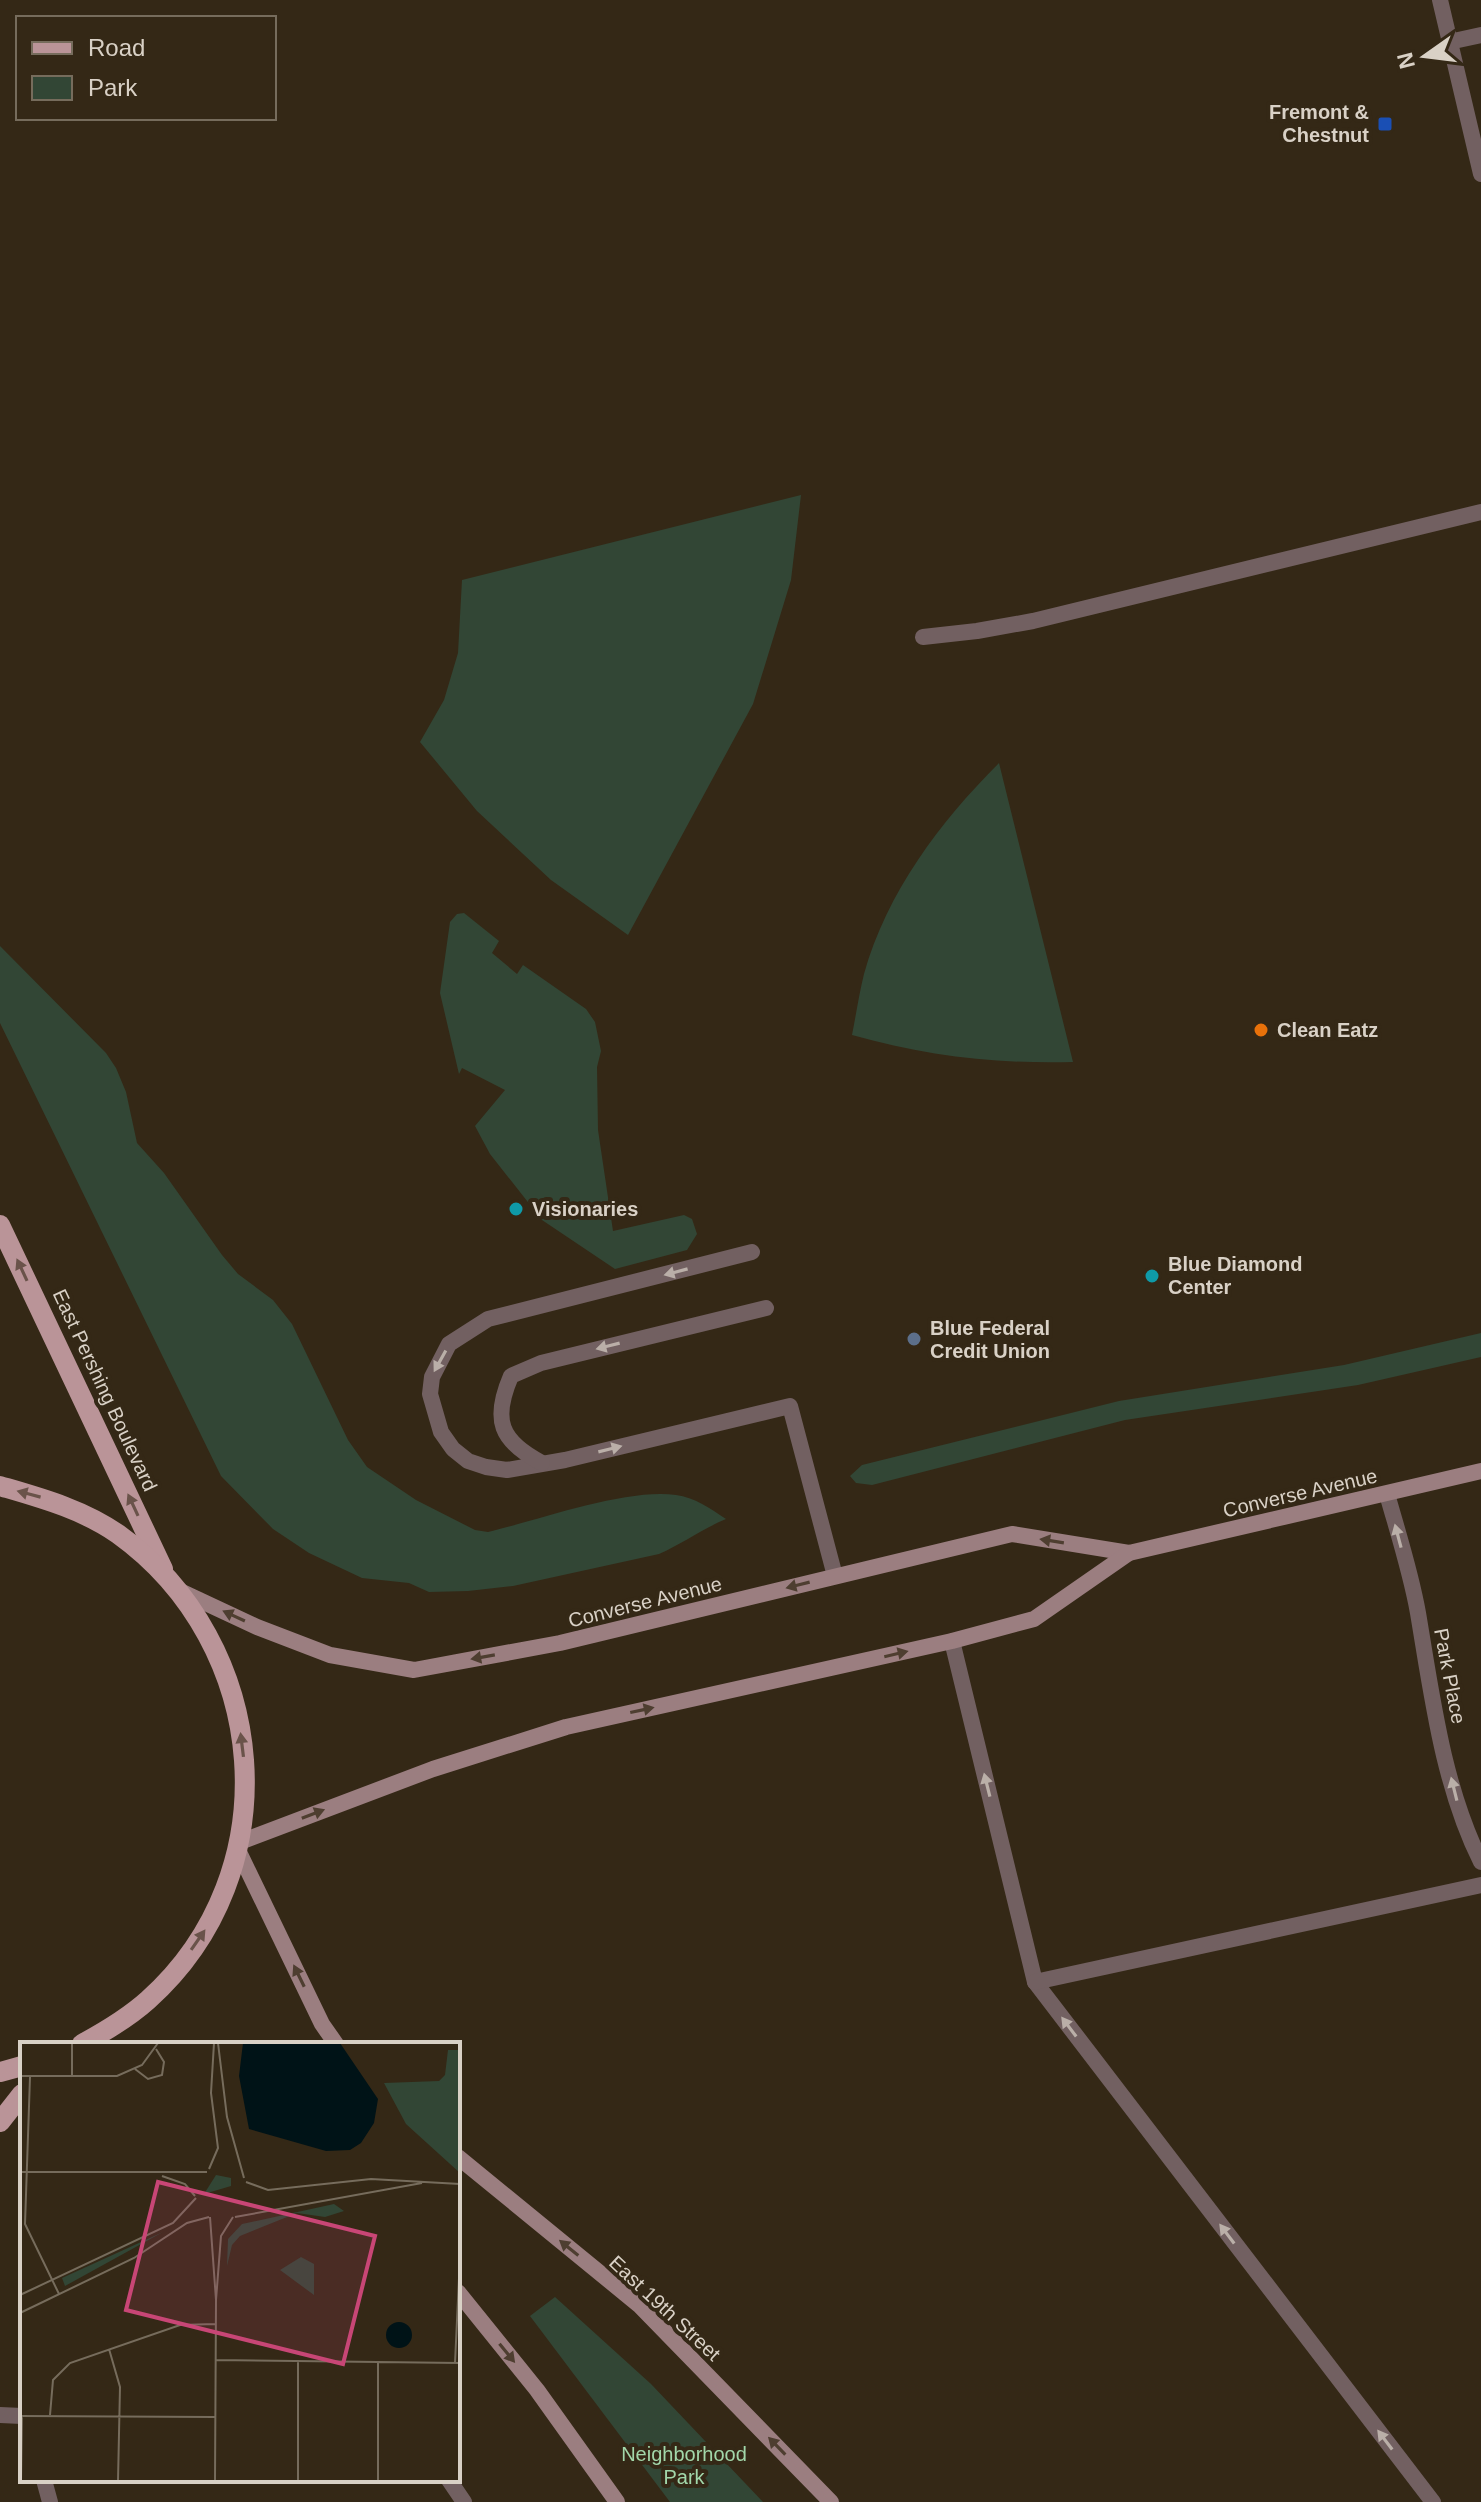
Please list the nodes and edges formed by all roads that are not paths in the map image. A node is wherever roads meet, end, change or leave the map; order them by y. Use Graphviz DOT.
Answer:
graph roads {
  1 [pos="1440,0"];
  2 [pos="1481,35"];
  3 [pos="1449,42"];
  4 [pos="1481,174"];
  5 [pos="1481,512"];
  6 [pos="923,637"];
  7 [pos="0,1225"];
  8 [pos="752,1252"];
  9 [pos="766,1308"];
  10 [pos="542,1463"];
  11 [pos="1481,1471"];
  12 [pos="0,1486"];
  13 [pos="1387,1494"];
  14 [pos="1129,1553"];
  15 [pos="835,1576"];
  16 [pos="173,1583"];
  17 [pos="952,1641"];
  18 [pos="239,1846"];
  19 [pos="1481,1862"];
  20 [pos="1481,1885"];
  21 [pos="1035,1982"];
  22 [pos="86,2042"];
  23 [pos="335,2042"];
  24 [pos="20,2067"];
  25 [pos="0,2072"];
  26 [pos="20,2097"];
  27 [pos="0,2122"];
  28 [pos="460,2159"];
  29 [pos="460,2294"];
  30 [pos="0,2415"];
  31 [pos="20,2416"];
  32 [pos="45,2482"];
  33 [pos="450,2482"];
  34 [pos="50,2502"];
  35 [pos="464,2502"];
  36 [pos="617,2502"];
  37 [pos="831,2502"];
  38 [pos="1433,2502"];
  1 -- 3 [label="street"];
  2 -- 3 [label="street"];
  3 -- 4 [label="street"];
  5 -- 6 [label="street"];
  16 -- 7 [label="main road, East Pershing Boulevard, one-way"];
  8 -- 10 [label="street, one-way"];
  9 -- 10 [label="street, one-way"];
  10 -- 15 [label="street, one-way"];
  11 -- 13 [label="main road, Converse Avenue"];
  16 -- 12 [label="main road, East Pershing Boulevard, one-way"];
  13 -- 14 [label="main road, Converse Avenue"];
  19 -- 13 [label="street, Park Place, one-way"];
  14 -- 15 [label="main road, Converse Avenue, one-way"];
  14 -- 17 [label="main road, Converse Avenue"];
  15 -- 16 [label="main road, Converse Avenue, one-way"];
  18 -- 16 [label="main road, East Pershing Boulevard, one-way"];
  18 -- 17 [label="main road, Converse Avenue, one-way"];
  21 -- 17 [label="street, one-way"];
  22 -- 18 [label="main road, East Pershing Boulevard, one-way"];
  23 -- 18 [label="main road, one-way"];
  20 -- 21 [label="street"];
  38 -- 21 [label="street, one-way"];
  24 -- 25 [label="main road"];
  26 -- 27 [label="main road"];
  37 -- 28 [label="main road, East 19th Street, one-way"];
  29 -- 36 [label="main road, one-way"];
  30 -- 31 [label="street"];
  32 -- 34 [label="street"];
  33 -- 35 [label="street"];
}
